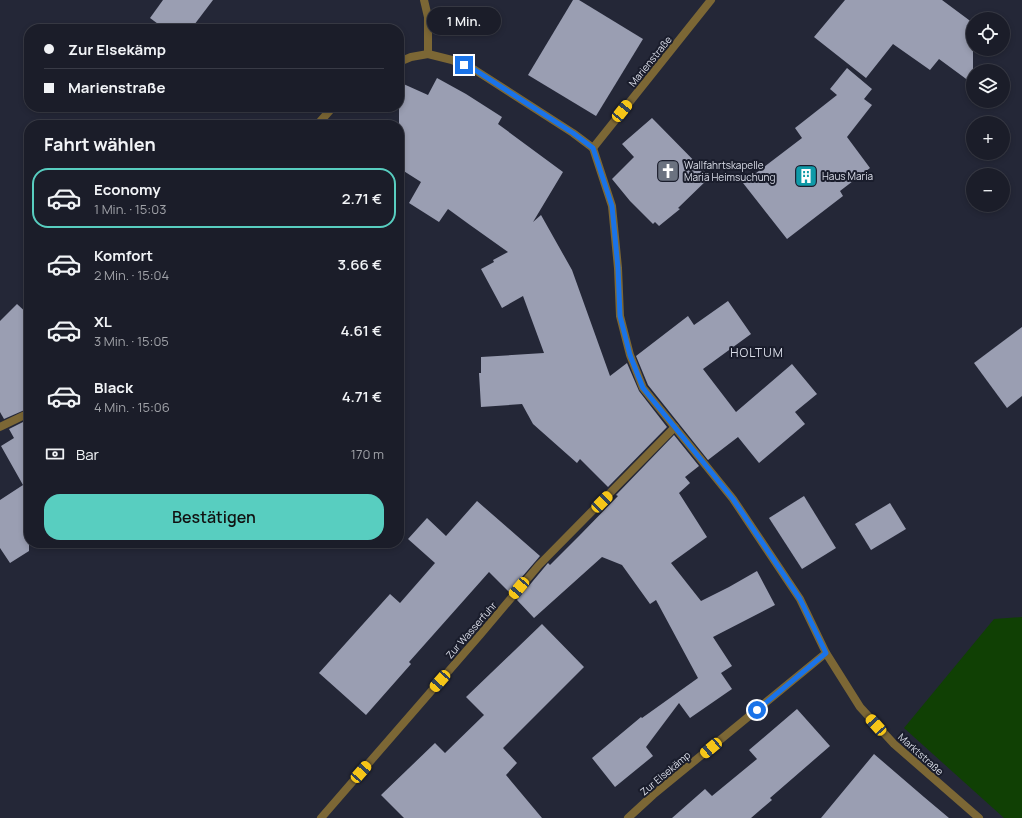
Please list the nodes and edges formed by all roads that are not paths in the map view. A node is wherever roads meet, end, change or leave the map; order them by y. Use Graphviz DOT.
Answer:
graph roads {
  1 [pos="424,0"];
  2 [pos="711,0"];
  3 [pos="428,54"];
  4 [pos="404,60"];
  5 [pos="329,112"];
  6 [pos="322,120"];
  7 [pos="593,148"];
  8 [pos="24,415"];
  9 [pos="0,427"];
  10 [pos="675,428"];
  11 [pos="826,653"];
  12 [pos="321,818"];
  13 [pos="628,818"];
  14 [pos="979,818"];
  1 -- 3 [label="street"];
  2 -- 7 [label="street, Marienstraße"];
  3 -- 4 [label="street"];
  3 -- 7 [label="street"];
  5 -- 6 [label="street"];
  7 -- 10 [label="street, Marktstraße"];
  8 -- 9 [label="street"];
  10 -- 11 [label="street, Marktstraße"];
  10 -- 12 [label="street, Zur Wasserfuhr"];
  11 -- 13 [label="street, Zur Elsekämp"];
  11 -- 14 [label="street, Marktstraße"];
}
